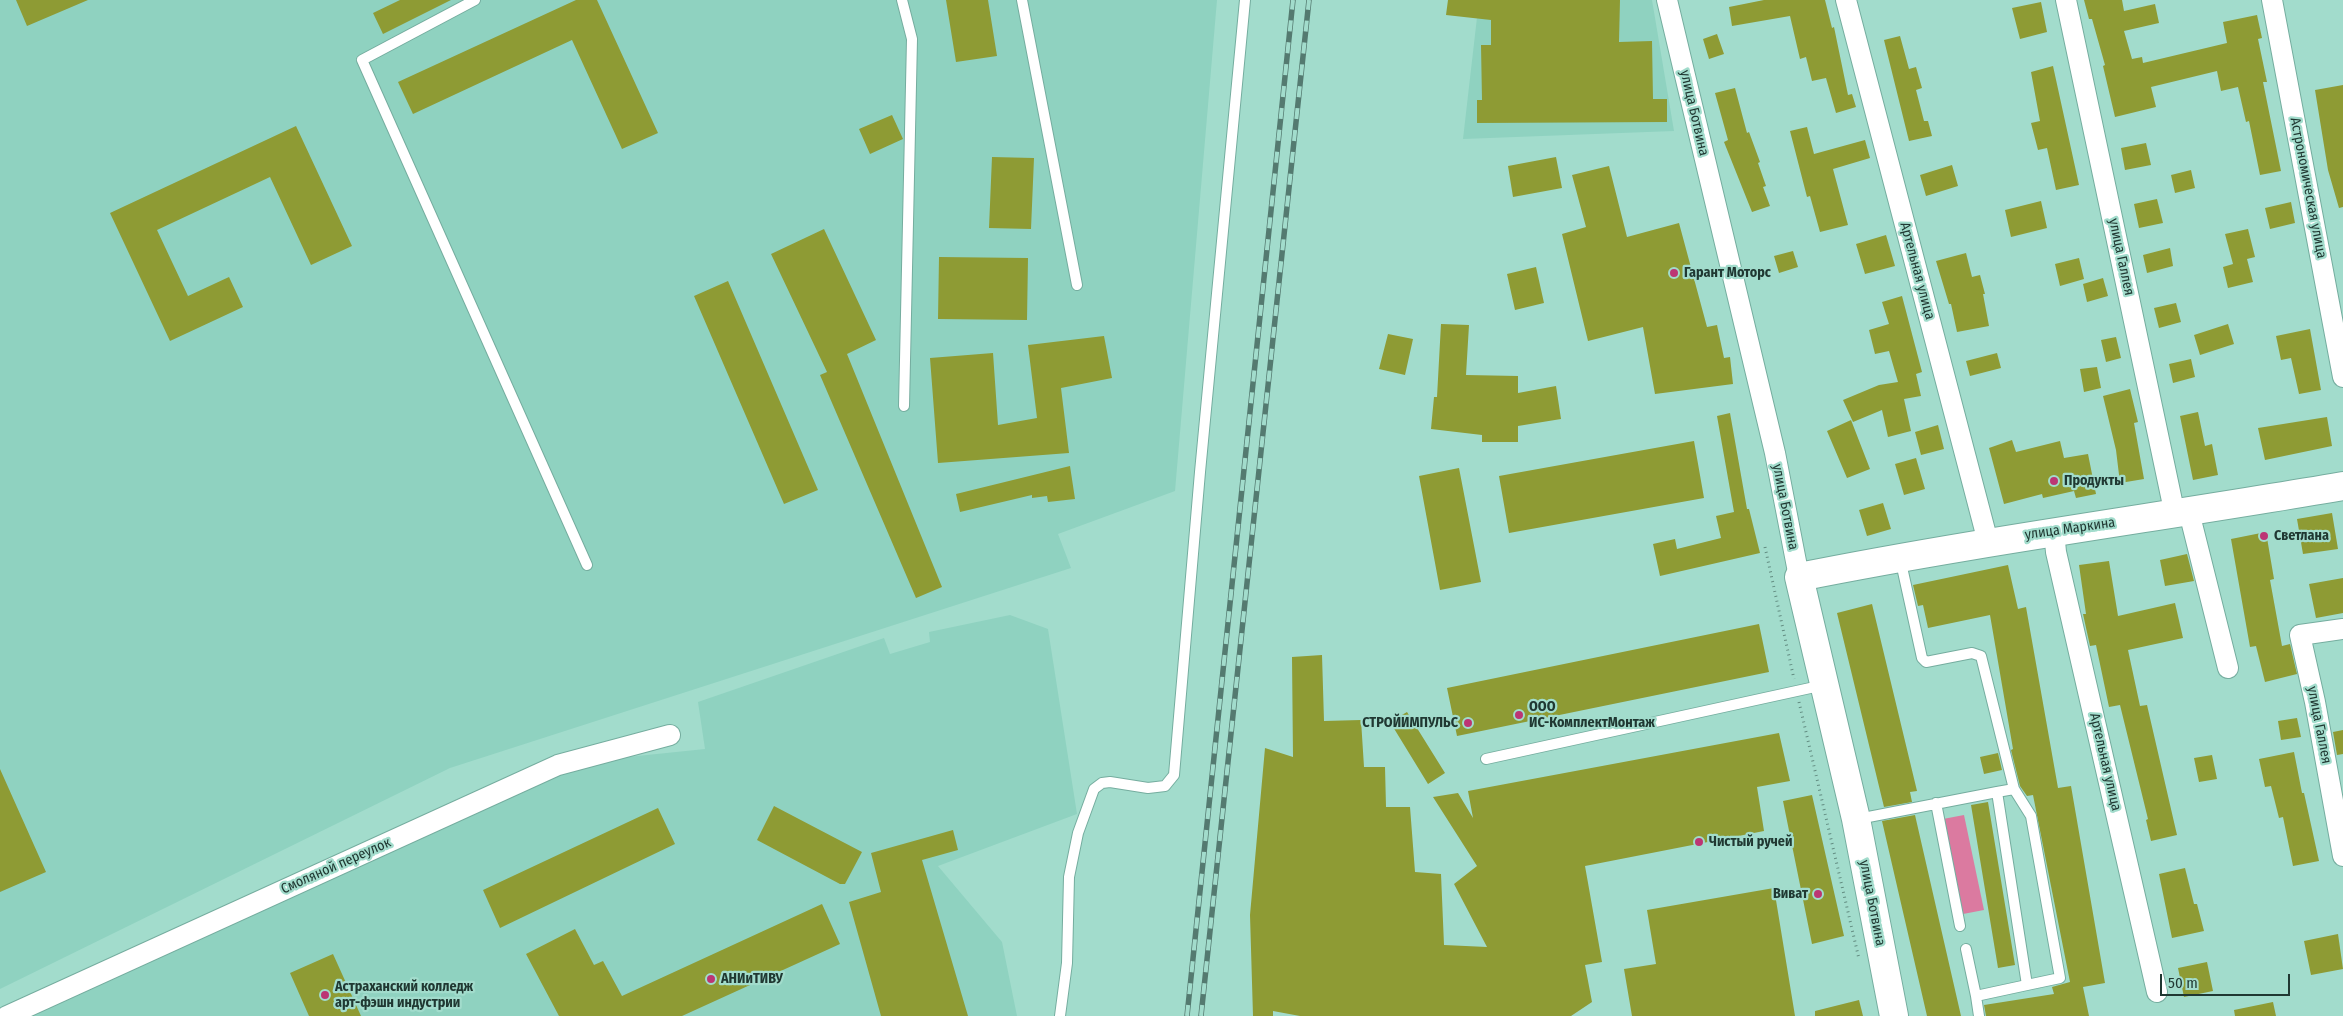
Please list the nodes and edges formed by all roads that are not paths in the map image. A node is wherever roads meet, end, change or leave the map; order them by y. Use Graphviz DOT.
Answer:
graph roads {
  1 [pos="476,0"];
  2 [pos="902,0"];
  3 [pos="1022,0"];
  4 [pos="1245,0"];
  5 [pos="1667,0"];
  6 [pos="1846,0"];
  7 [pos="2066,0"];
  8 [pos="2272,0"];
  9 [pos="1077,285"];
  10 [pos="2343,377"];
  11 [pos="904,406"];
  12 [pos="2343,486"];
  13 [pos="2182,514"];
  14 [pos="2054,531"];
  15 [pos="1988,542"];
  16 [pos="1900,557"];
  17 [pos="587,565"];
  18 [pos="1798,577"];
  19 [pos="2343,629"];
  20 [pos="2228,668"];
  21 [pos="1824,685"];
  22 [pos="670,734"];
  23 [pos="1486,759"];
  24 [pos="2014,789"];
  25 [pos="1997,792"];
  26 [pos="1936,803"];
  27 [pos="1856,819"];
  28 [pos="2343,856"];
  29 [pos="1960,926"];
  30 [pos="1966,949"];
  31 [pos="2027,985"];
  32 [pos="2158,992"];
  33 [pos="1976,996"];
  34 [pos="7,1016"];
  35 [pos="1060,1016"];
  36 [pos="1894,1016"];
  37 [pos="1979,1016"];
  1 -- 17 [label="lane"];
  2 -- 11 [label="lane"];
  3 -- 9 [label="lane"];
  4 -- 35 [label="lane"];
  5 -- 18 [label="street, улица Ботвина"];
  6 -- 15 [label="street, Артельная улица"];
  7 -- 13 [label="street, улица Галлея"];
  8 -- 10 [label="street, Астрономическая улица"];
  12 -- 13 [label="street, улица Маркина"];
  13 -- 14 [label="street, улица Маркина"];
  13 -- 20 [label="street, улица Галлея"];
  14 -- 15 [label="street, улица Маркина"];
  14 -- 32 [label="street, Артельная улица"];
  15 -- 16 [label="street, улица Маркина"];
  16 -- 18 [label="street, улица Маркина"];
  16 -- 24 [label="lane"];
  18 -- 21 [label="street, улица Ботвина"];
  19 -- 28 [label="street, улица Галлея"];
  21 -- 23 [label="lane"];
  21 -- 27 [label="street, улица Ботвина"];
  22 -- 34 [label="street, Смоляной переулок"];
  24 -- 25 [label="lane"];
  24 -- 31 [label="lane"];
  25 -- 26 [label="lane"];
  25 -- 31 [label="lane"];
  26 -- 27 [label="lane"];
  26 -- 29 [label="lane"];
  27 -- 36 [label="street, улица Ботвина"];
  30 -- 33 [label="lane"];
  31 -- 33 [label="lane"];
  33 -- 37 [label="lane"];
}
